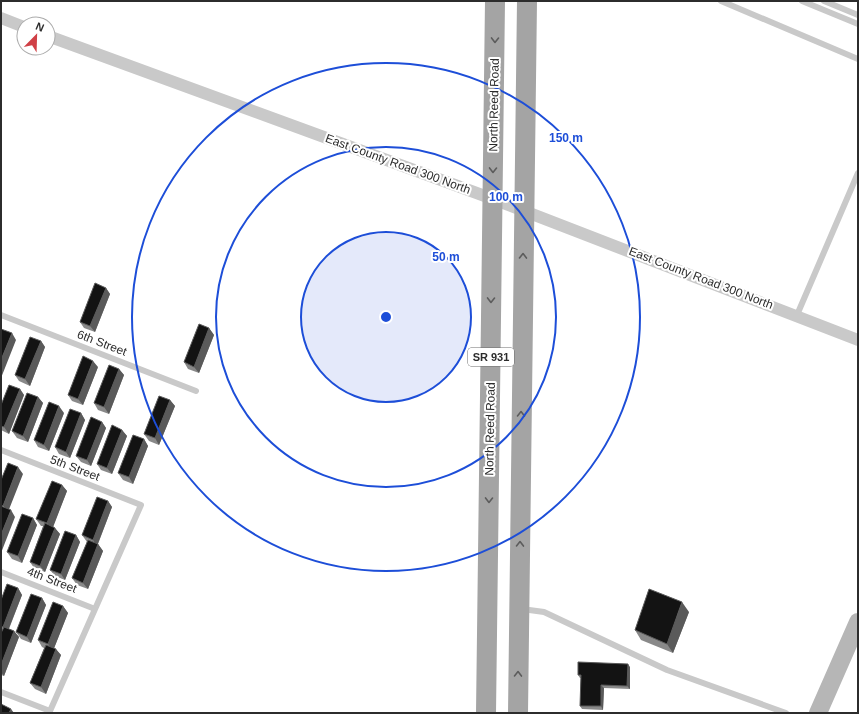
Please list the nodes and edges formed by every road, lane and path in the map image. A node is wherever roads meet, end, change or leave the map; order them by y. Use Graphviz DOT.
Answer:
graph roads {
  1 [pos="495,1"];
  2 [pos="527,1"];
  3 [pos="721,1"];
  4 [pos="802,1"];
  5 [pos="824,1"];
  6 [pos="858,15"];
  7 [pos="1,18"];
  8 [pos="16,24"];
  9 [pos="858,24"];
  10 [pos="56,39"];
  11 [pos="858,58"];
  12 [pos="858,173"];
  13 [pos="493,199"];
  14 [pos="524,211"];
  15 [pos="1,315"];
  16 [pos="797,315"];
  17 [pos="858,340"];
  18 [pos="196,391"];
  19 [pos="1,450"];
  20 [pos="1,572"];
  21 [pos="519,608"];
  22 [pos="95,609"];
  23 [pos="858,622"];
  24 [pos="1,692"];
  25 [pos="486,713"];
  26 [pos="518,713"];
  27 [pos="786,713"];
  28 [pos="818,713"];
  1 -- 13 [label="main road, North Reed Road / SR 931, one-way"];
  2 -- 14 [label="main road, SR 931"];
  3 -- 11 [label="lane"];
  4 -- 9 [label="lane"];
  5 -- 6 [label="lane"];
  7 -- 8 [label="street"];
  10 -- 13 [label="street, East County Road 300 North"];
  12 -- 16 [label="lane"];
  13 -- 14 [label="street, East County Road 300 North"];
  13 -- 25 [label="main road, North Reed Road / SR 931, one-way"];
  14 -- 16 [label="street, East County Road 300 North"];
  21 -- 14 [label="main road, SR 931, one-way"];
  15 -- 18 [label="lane, 6th Street"];
  16 -- 17 [label="street, East County Road 300 North"];
  19 -- 22 [label="lane, 5th Street"];
  20 -- 22 [label="lane, 4th Street"];
  26 -- 21 [label="main road, SR 931, one-way"];
  21 -- 27 [label="lane"];
  22 -- 24 [label="lane"];
  23 -- 28 [label="street"];
}
